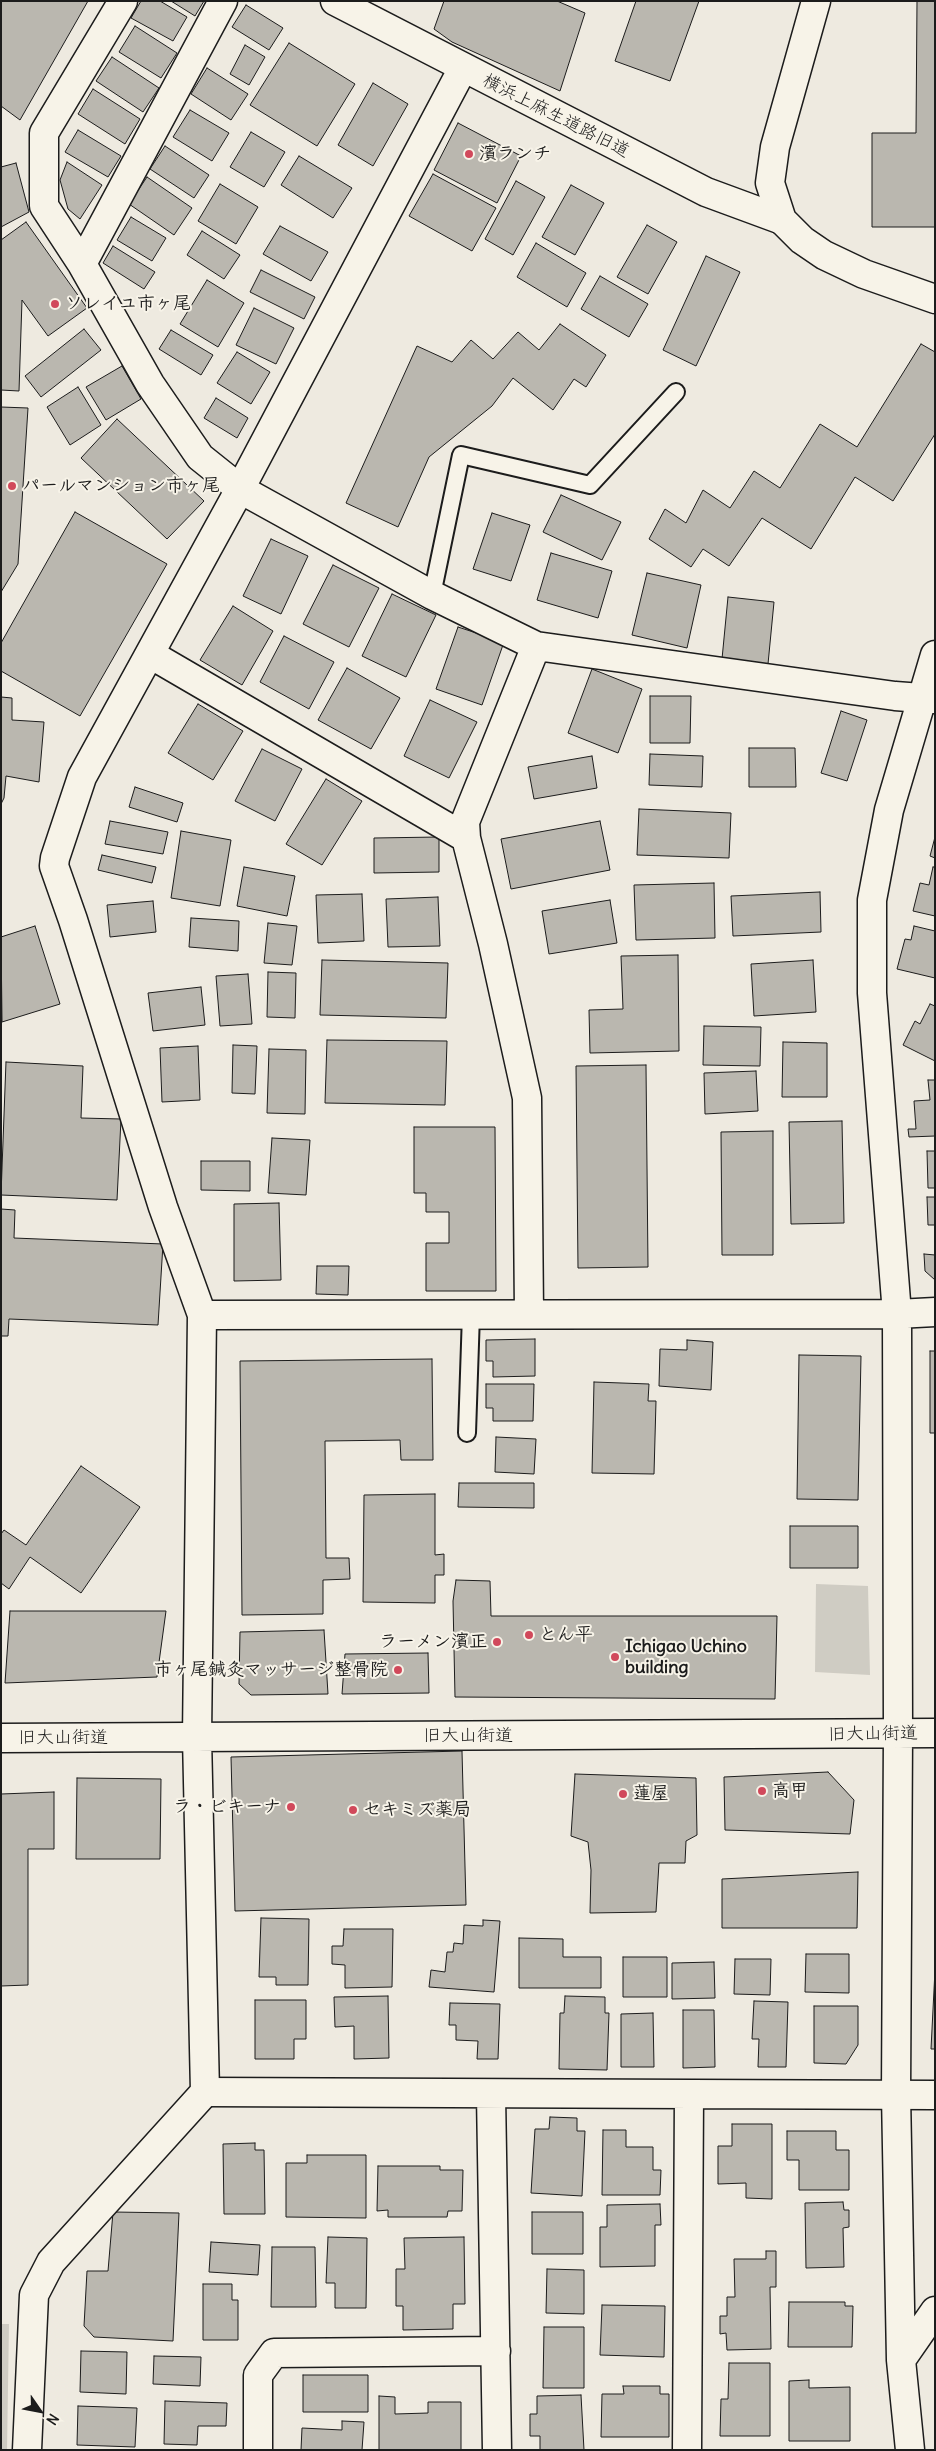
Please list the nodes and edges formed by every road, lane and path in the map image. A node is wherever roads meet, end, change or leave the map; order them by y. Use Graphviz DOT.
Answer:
graph roads {
  1 [pos="123,1"];
  2 [pos="223,1"];
  3 [pos="334,1"];
  4 [pos="816,1"];
  5 [pos="463,68"];
  6 [pos="782,220"];
  7 [pos="82,264"];
  8 [pos="935,299"];
  9 [pos="676,392"];
  10 [pos="240,489"];
  11 [pos="432,596"];
  12 [pos="536,646"];
  13 [pos="150,654"];
  14 [pos="935,655"];
  15 [pos="929,699"];
  16 [pos="466,838"];
  17 [pos="935,1312"];
  18 [pos="471,1314"];
  19 [pos="529,1314"];
  20 [pos="897,1314"];
  21 [pos="202,1315"];
  22 [pos="467,1433"];
  23 [pos="935,1733"];
  24 [pos="898,1734"];
  25 [pos="197,1737"];
  26 [pos="1,1738"];
  27 [pos="205,2092"];
  28 [pos="689,2094"];
  29 [pos="896,2094"];
  30 [pos="492,2095"];
  31 [pos="935,2095"];
  32 [pos="935,2311"];
  33 [pos="496,2351"];
  34 [pos="901,2360"];
  35 [pos="27,2450"];
  36 [pos="258,2450"];
  37 [pos="497,2450"];
  38 [pos="687,2450"];
  39 [pos="910,2450"];
  1 -- 7 [label="street"];
  2 -- 7 [label="street"];
  3 -- 5 [label="street, 横浜上麻生道路旧道"];
  4 -- 6 [label="street, 横浜上麻生道路旧道"];
  5 -- 6 [label="street, 横浜上麻生道路旧道"];
  5 -- 10 [label="street"];
  6 -- 8 [label="street, 横浜上麻生道路旧道"];
  7 -- 10 [label="street"];
  9 -- 11 [label="lane"];
  10 -- 11 [label="street"];
  10 -- 13 [label="street"];
  11 -- 12 [label="street"];
  12 -- 15 [label="street"];
  12 -- 16 [label="street"];
  13 -- 16 [label="street"];
  13 -- 21 [label="street"];
  14 -- 15 [label="street"];
  15 -- 20 [label="street"];
  16 -- 19 [label="street"];
  17 -- 20 [label="street"];
  18 -- 19 [label="street"];
  18 -- 21 [label="street"];
  18 -- 22 [label="lane"];
  19 -- 20 [label="street"];
  20 -- 24 [label="street"];
  21 -- 25 [label="street"];
  23 -- 24 [label="street, 旧大山街道"];
  24 -- 25 [label="street, 旧大山街道"];
  24 -- 29 [label="street"];
  25 -- 26 [label="street, 旧大山街道"];
  25 -- 27 [label="street"];
  27 -- 30 [label="street"];
  27 -- 35 [label="street"];
  28 -- 29 [label="street"];
  28 -- 30 [label="street"];
  28 -- 38 [label="street"];
  29 -- 31 [label="street"];
  29 -- 34 [label="street"];
  30 -- 33 [label="street"];
  32 -- 34 [label="street"];
  33 -- 36 [label="street"];
  33 -- 37 [label="street"];
  34 -- 39 [label="street"];
}
